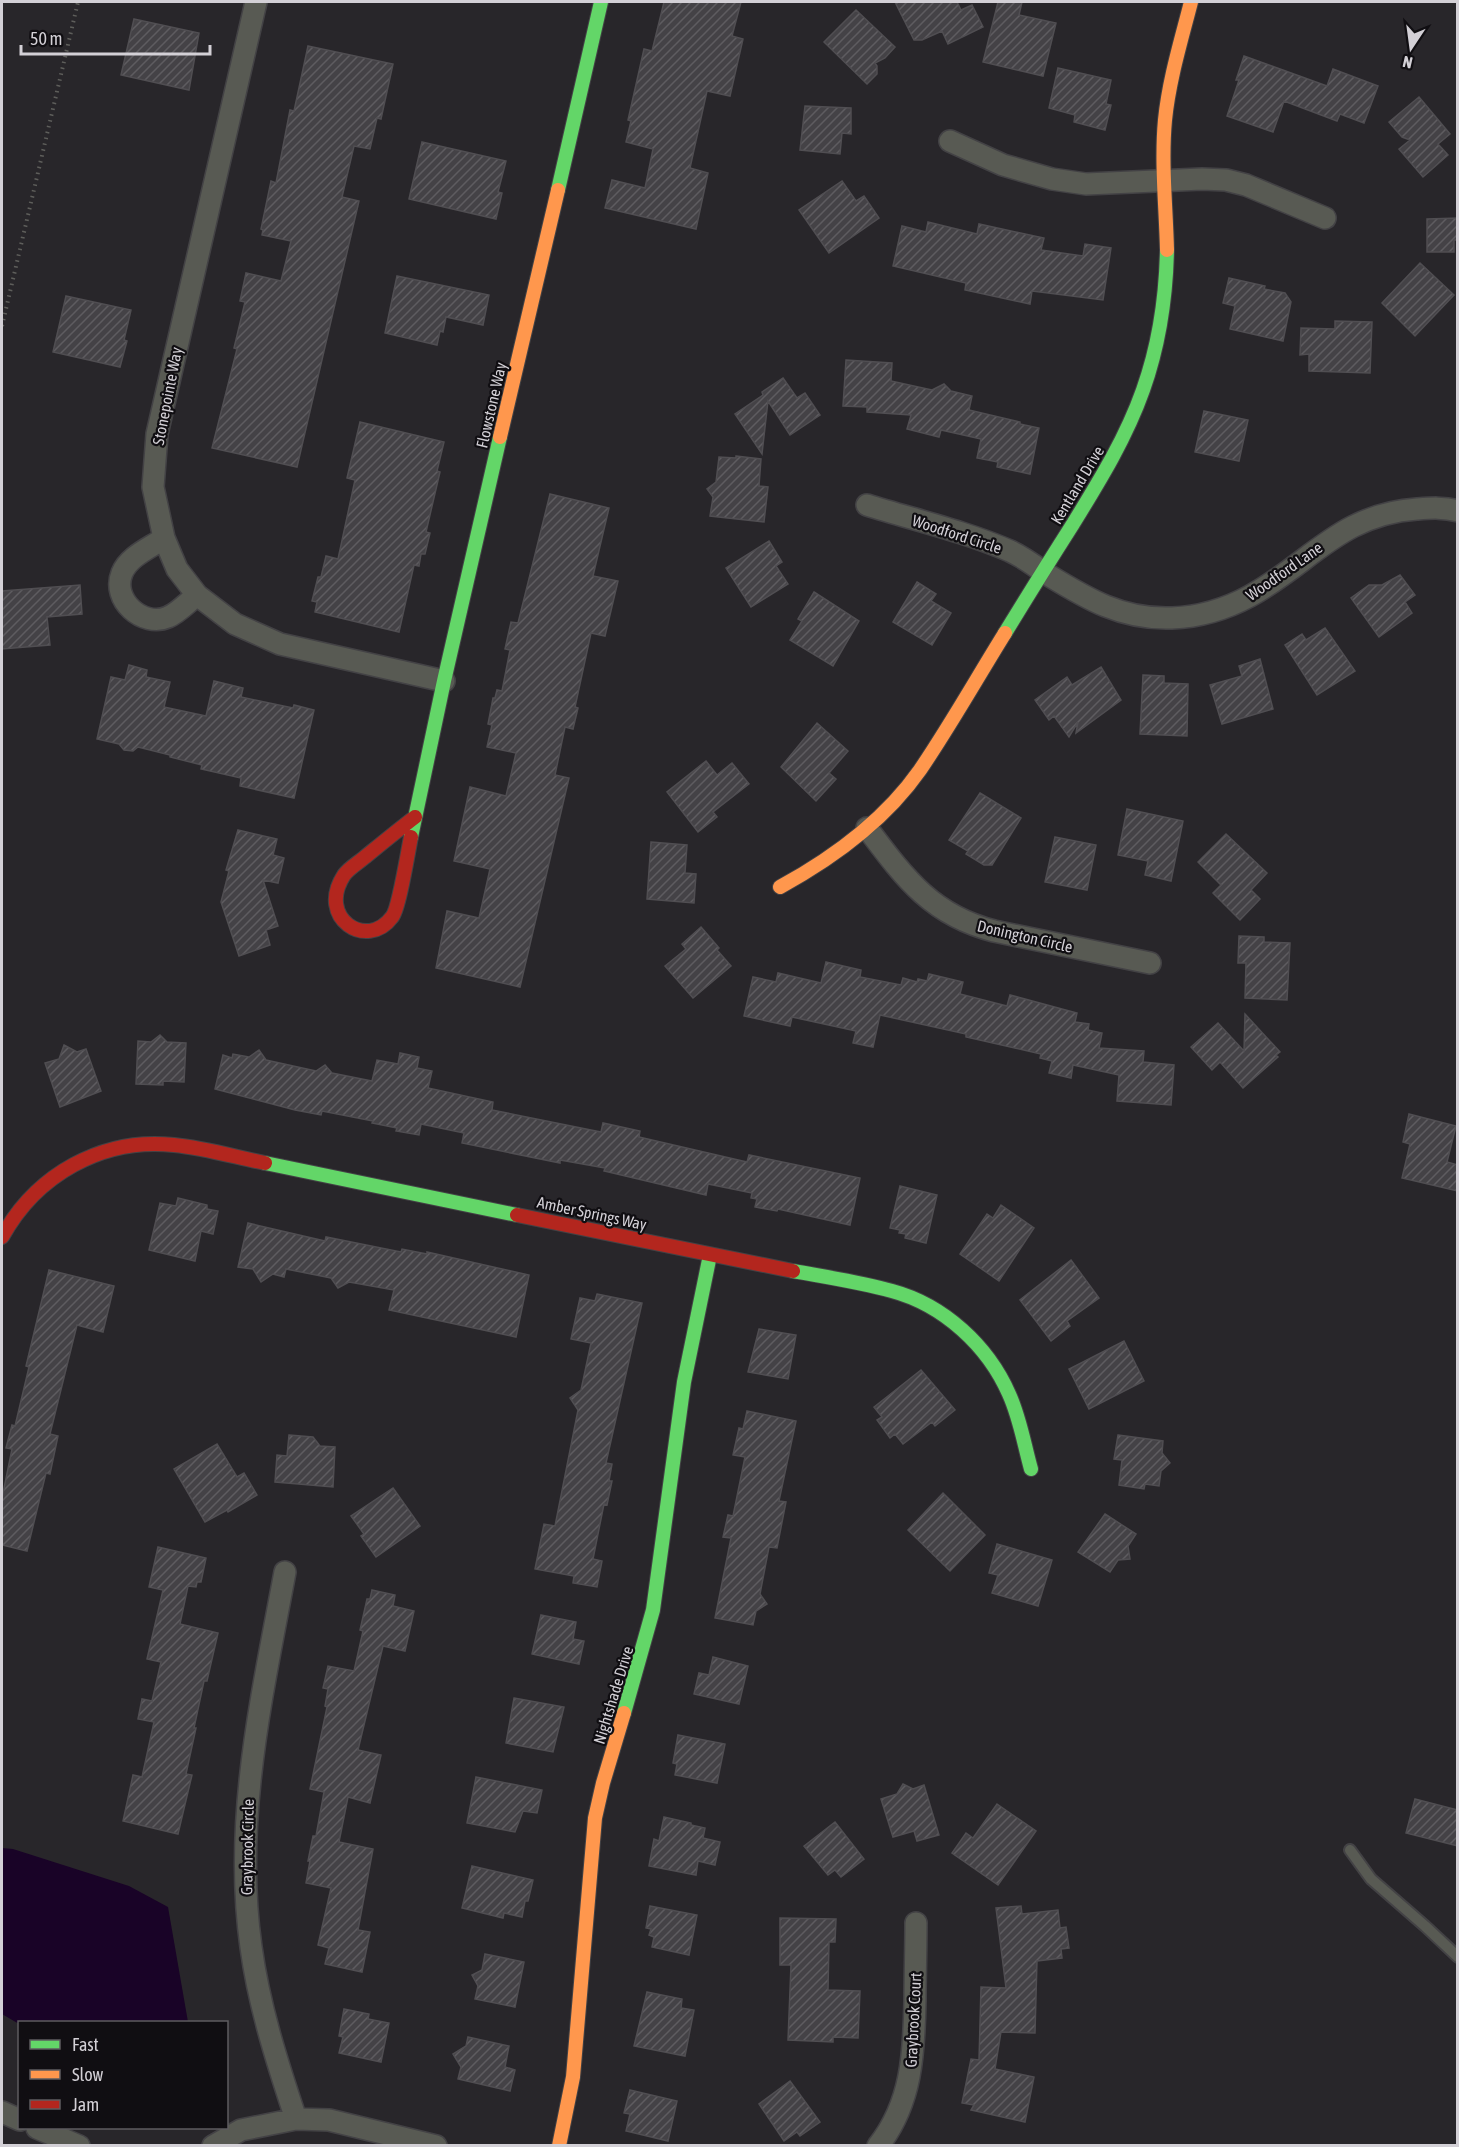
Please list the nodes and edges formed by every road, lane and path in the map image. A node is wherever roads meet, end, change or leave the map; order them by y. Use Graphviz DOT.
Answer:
graph roads {
  1 [pos="78,2"];
  2 [pos="256,2"];
  3 [pos="601,2"];
  4 [pos="1191,2"];
  5 [pos="950,141"];
  6 [pos="1164,181"];
  7 [pos="1324,218"];
  8 [pos="2,326"];
  9 [pos="867,505"];
  10 [pos="1458,511"];
  11 [pos="164,538"];
  12 [pos="1044,572"];
  13 [pos="197,595"];
  14 [pos="444,681"];
  15 [pos="415,817"];
  16 [pos="867,828"];
  17 [pos="780,887"];
  18 [pos="1150,963"];
  19 [pos="2,1238"];
  20 [pos="710,1254"];
  21 [pos="1031,1468"];
  22 [pos="285,1572"];
  23 [pos="1350,1850"];
  24 [pos="916,1923"];
  25 [pos="1458,1957"];
  26 [pos="2,2112"];
  27 [pos="296,2118"];
  28 [pos="18,2119"];
  29 [pos="42,2129"];
  30 [pos="79,2145"];
  31 [pos="213,2145"];
  32 [pos="436,2145"];
  33 [pos="559,2145"];
  34 [pos="878,2145"];
  1 -- 8 [label="path"];
  2 -- 11 [label="street, Stonepointe Way"];
  3 -- 14 [label="street, Flowstone Way"];
  4 -- 6 [label="street, Kentland Drive"];
  5 -- 6 [label="street"];
  6 -- 7 [label="street"];
  6 -- 12 [label="street, Kentland Drive"];
  9 -- 12 [label="street, Woodford Circle"];
  10 -- 12 [label="street, Woodford Lane"];
  11 -- 13 [label="street, Stonepointe Way"];
  11 -- 13 [label="street"];
  12 -- 16 [label="street, Kentland Drive"];
  13 -- 14 [label="street, Stonepointe Way"];
  14 -- 15 [label="street, Flowstone Way"];
  15 -- 15 [label="street, Flowstone Way"];
  16 -- 17 [label="street, Kentland Drive"];
  16 -- 18 [label="street, Donington Circle"];
  19 -- 20 [label="street, Amber Springs Way"];
  20 -- 21 [label="street, Amber Springs Way"];
  20 -- 33 [label="street, Nightshade Drive"];
  22 -- 27 [label="street, Graybrook Circle"];
  23 -- 25 [label="lane"];
  24 -- 34 [label="street, Graybrook Court"];
  26 -- 28 [label="street"];
  27 -- 31 [label="street"];
  27 -- 32 [label="street"];
  29 -- 30 [label="street"];
}
